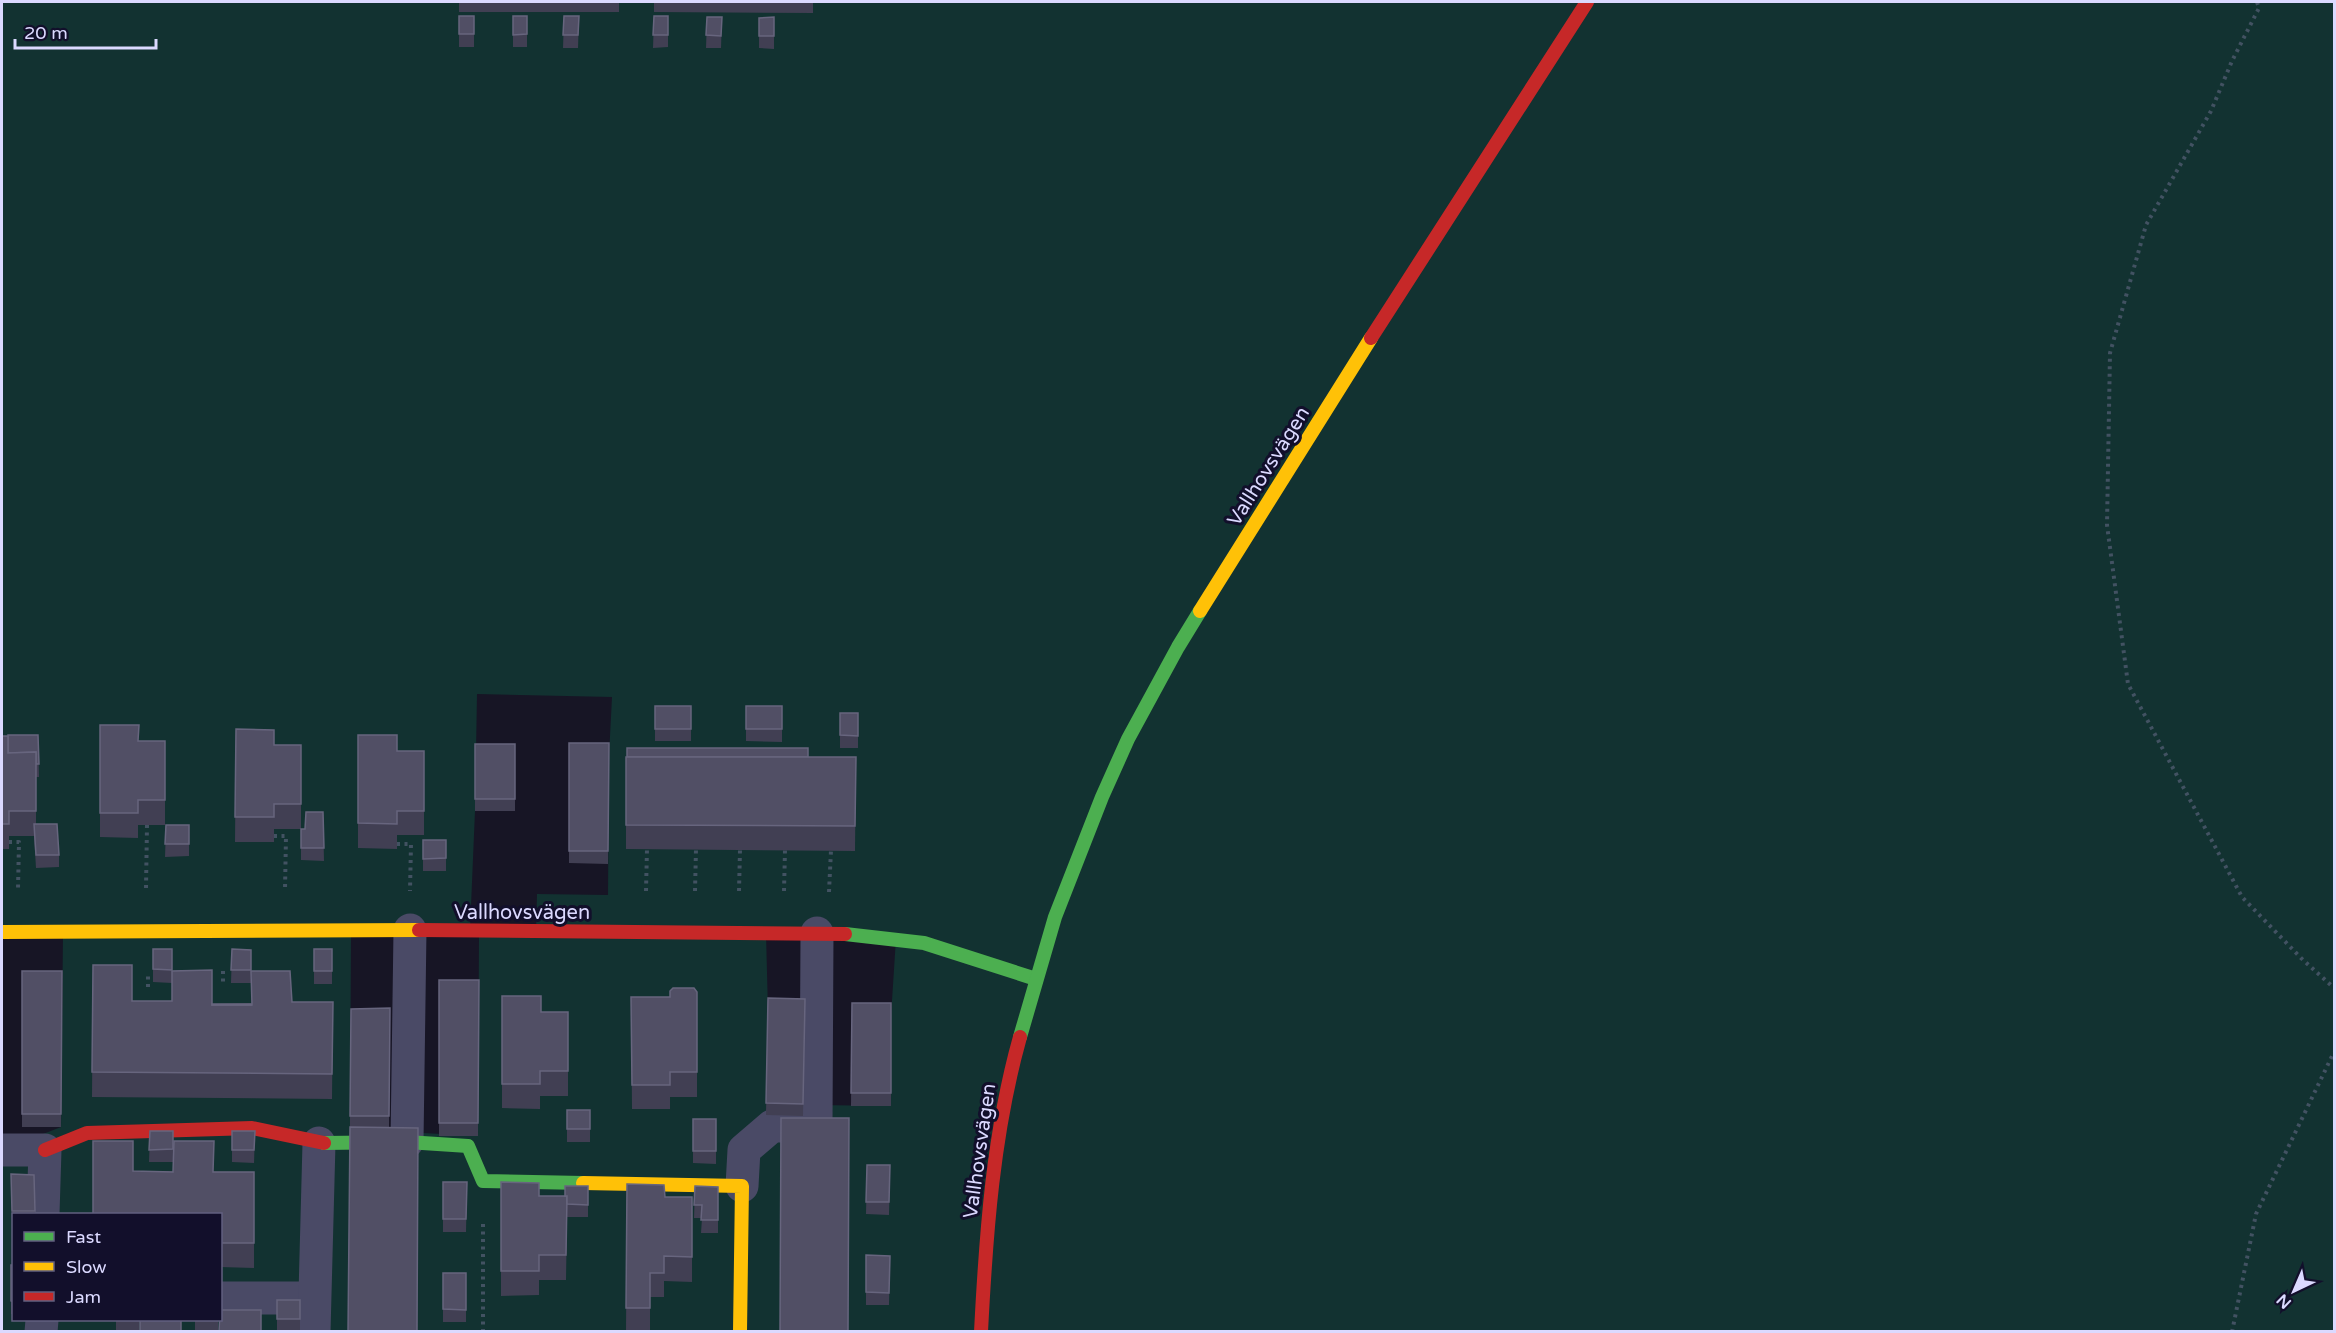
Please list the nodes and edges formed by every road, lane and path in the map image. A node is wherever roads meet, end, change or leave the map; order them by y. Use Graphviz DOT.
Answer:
graph roads {
  1 [pos="1587,2"];
  2 [pos="2258,2"];
  3 [pos="147,825"];
  4 [pos="274,836"];
  5 [pos="9,842"];
  6 [pos="397,844"];
  7 [pos="647,849"];
  8 [pos="696,849"];
  9 [pos="740,850"];
  10 [pos="785,850"];
  11 [pos="831,850"];
  12 [pos="146,888"];
  13 [pos="18,889"];
  14 [pos="285,890"];
  15 [pos="410,892"];
  16 [pos="784,892"];
  17 [pos="829,894"];
  18 [pos="646,897"];
  19 [pos="695,899"];
  20 [pos="739,901"];
  21 [pos="410,930"];
  22 [pos="2,932"];
  23 [pos="817,933"];
  24 [pos="1036,980"];
  25 [pos="2334,987"];
  26 [pos="2334,1052"];
  27 [pos="406,1142"];
  28 [pos="319,1143"];
  29 [pos="2,1150"];
  30 [pos="45,1150"];
  31 [pos="483,1181"];
  32 [pos="742,1186"];
  33 [pos="44,1213"];
  34 [pos="222,1298"];
  35 [pos="314,1298"];
  36 [pos="314,1332"];
  37 [pos="483,1332"];
  38 [pos="740,1332"];
  39 [pos="981,1332"];
  40 [pos="2232,1332"];
  1 -- 24 [label="street, Vallhovsvägen"];
  2 -- 25 [label="path"];
  3 -- 12 [label="path"];
  4 -- 14 [label="path"];
  5 -- 13 [label="path"];
  6 -- 15 [label="path"];
  7 -- 18 [label="path"];
  8 -- 19 [label="path"];
  9 -- 20 [label="path"];
  10 -- 16 [label="path"];
  11 -- 17 [label="path"];
  21 -- 22 [label="street, Vallhovsvägen"];
  21 -- 23 [label="street, Vallhovsvägen"];
  21 -- 27 [label="street"];
  23 -- 24 [label="street, Vallhovsvägen"];
  23 -- 32 [label="street"];
  24 -- 39 [label="street, Vallhovsvägen"];
  26 -- 40 [label="path"];
  27 -- 28 [label="street"];
  27 -- 31 [label="street"];
  28 -- 30 [label="street"];
  28 -- 35 [label="street"];
  29 -- 30 [label="street"];
  30 -- 33 [label="street"];
  31 -- 32 [label="street"];
  31 -- 37 [label="path"];
  32 -- 38 [label="street"];
  34 -- 35 [label="street"];
  35 -- 36 [label="street"];
}
